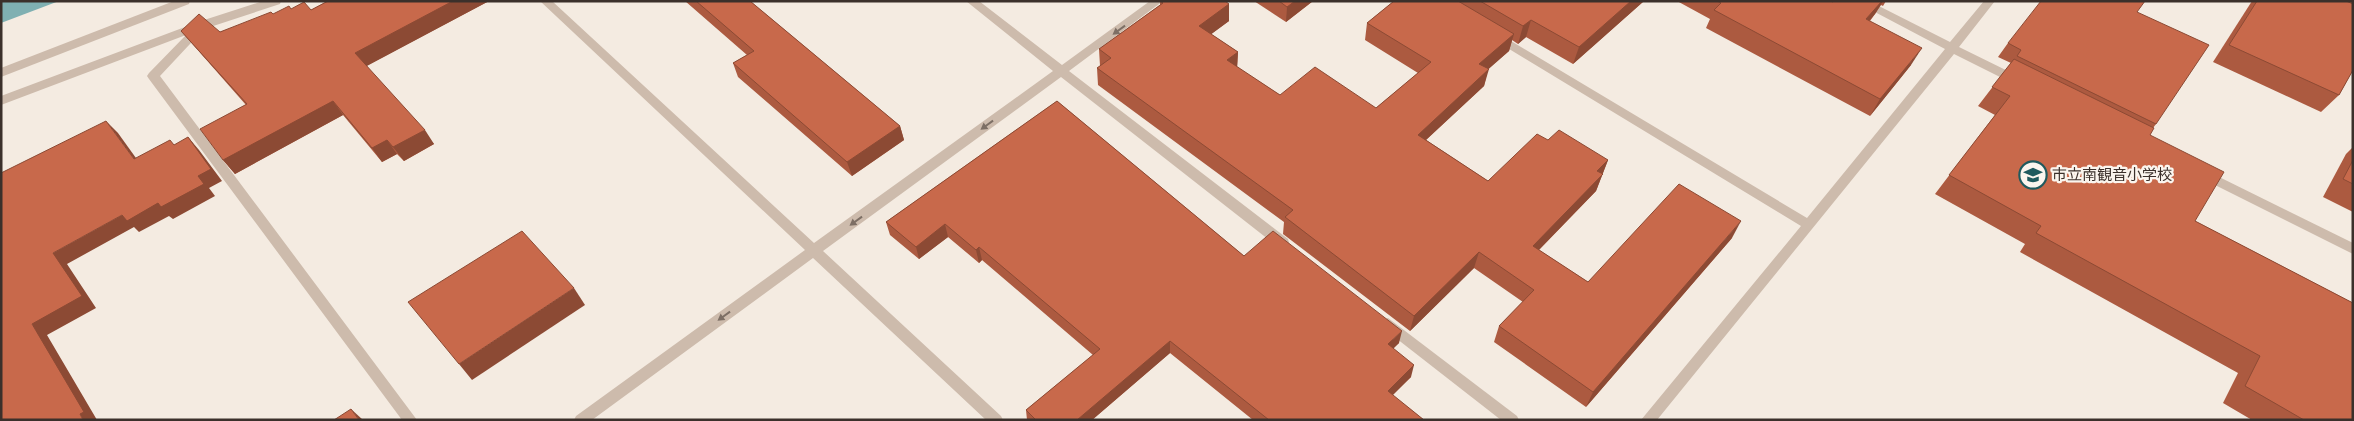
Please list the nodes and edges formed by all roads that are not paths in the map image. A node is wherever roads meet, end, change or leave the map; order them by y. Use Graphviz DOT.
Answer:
graph roads {
  1 [pos="184,1"];
  2 [pos="276,1"];
  3 [pos="545,1"];
  4 [pos="971,1"];
  5 [pos="1158,1"];
  6 [pos="1859,1"];
  7 [pos="1990,1"];
  8 [pos="205,24"];
  9 [pos="1485,32"];
  10 [pos="1953,48"];
  11 [pos="1062,72"];
  12 [pos="1,73"];
  13 [pos="2033,88"];
  14 [pos="1,101"];
  15 [pos="2193,169"];
  16 [pos="1809,225"];
  17 [pos="1291,249"];
  18 [pos="2353,249"];
  19 [pos="813,251"];
  20 [pos="1378,316"];
  21 [pos="410,420"];
  22 [pos="581,420"];
  23 [pos="996,420"];
  24 [pos="1512,420"];
  25 [pos="1648,420"];
  1 -- 12 [label="street"];
  2 -- 8 [label="street"];
  3 -- 19 [label="street"];
  4 -- 11 [label="street"];
  5 -- 11 [label="street, one-way"];
  6 -- 10 [label="street"];
  7 -- 10 [label="street"];
  8 -- 14 [label="street"];
  8 -- 21 [label="street"];
  9 -- 16 [label="street"];
  10 -- 13 [label="street"];
  10 -- 16 [label="street"];
  11 -- 17 [label="street"];
  11 -- 19 [label="street, one-way"];
  15 -- 18 [label="street"];
  16 -- 25 [label="street"];
  19 -- 22 [label="street, one-way"];
  19 -- 23 [label="street"];
  20 -- 24 [label="street"];
}
